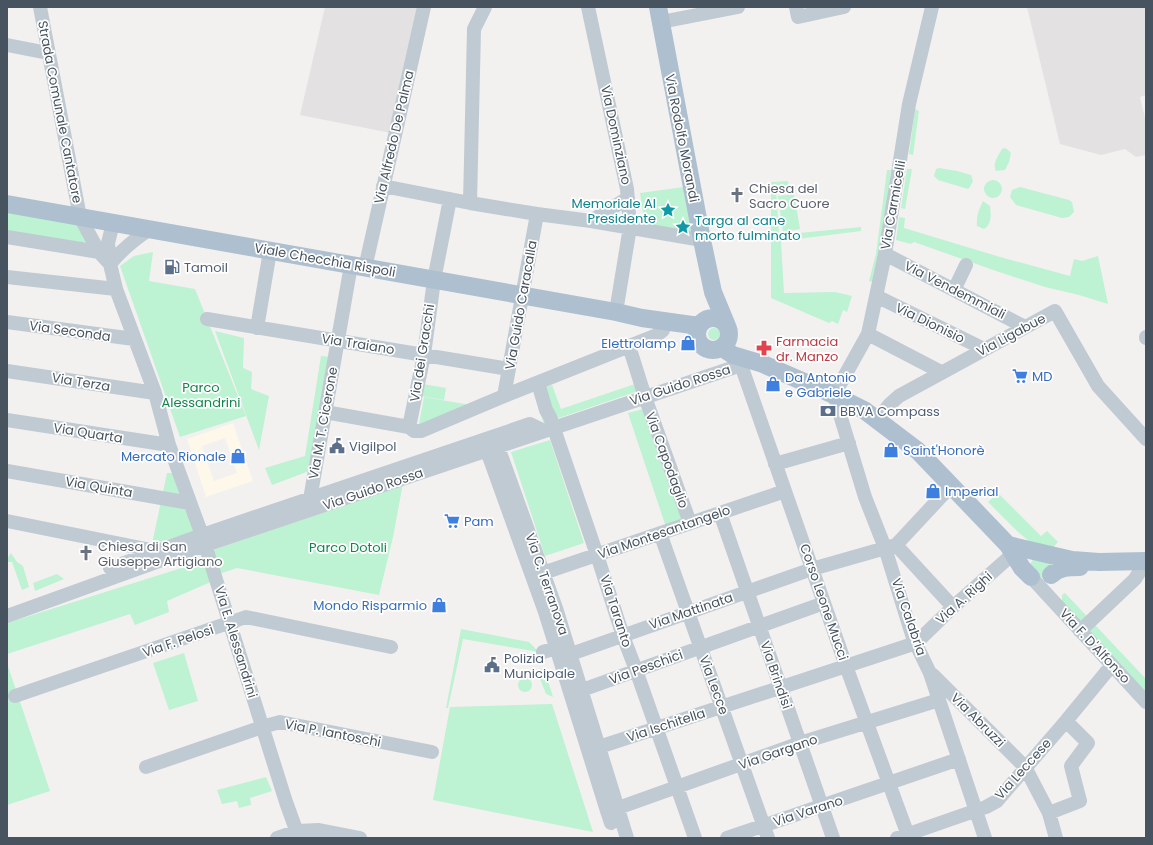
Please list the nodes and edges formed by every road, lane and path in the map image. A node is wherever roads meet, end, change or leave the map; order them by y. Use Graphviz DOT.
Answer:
graph roads {
  1 [pos="40,7"];
  2 [pos="424,7"];
  3 [pos="485,7"];
  4 [pos="588,7"];
  5 [pos="738,7"];
  6 [pos="796,7"];
  7 [pos="844,7"];
  8 [pos="932,7"];
  9 [pos="659,15"];
  10 [pos="7,45"];
  11 [pos="48,53"];
  12 [pos="384,186"];
  13 [pos="628,198"];
  14 [pos="450,199"];
  15 [pos="470,203"];
  16 [pos="7,204"];
  17 [pos="537,214"];
  18 [pos="80,217"];
  19 [pos="591,220"];
  20 [pos="113,223"];
  21 [pos="630,228"];
  22 [pos="150,229"];
  23 [pos="7,237"];
  24 [pos="702,240"];
  25 [pos="270,251"];
  26 [pos="99,252"];
  27 [pos="884,254"];
  28 [pos="110,264"];
  29 [pos="966,265"];
  30 [pos="358,266"];
  31 [pos="7,277"];
  32 [pos="434,280"];
  33 [pos="116,289"];
  34 [pos="954,290"];
  35 [pos="713,292"];
  36 [pos="523,296"];
  37 [pos="876,296"];
  38 [pos="616,312"];
  39 [pos="642,318"];
  40 [pos="207,319"];
  41 [pos="7,322"];
  42 [pos="664,326"];
  43 [pos="1025,327"];
  44 [pos="257,328"];
  45 [pos="702,328"];
  46 [pos="868,334"];
  47 [pos="134,340"];
  48 [pos="338,341"];
  49 [pos="731,345"];
  50 [pos="628,346"];
  51 [pos="984,349"];
  52 [pos="424,355"];
  53 [pos="509,369"];
  54 [pos="7,371"];
  55 [pos="941,372"];
  56 [pos="538,383"];
  57 [pos="155,393"];
  58 [pos="834,395"];
  59 [pos="504,396"];
  60 [pos="645,397"];
  61 [pos="856,406"];
  62 [pos="325,412"];
  63 [pos="7,420"];
  64 [pos="876,420"];
  65 [pos="409,427"];
  66 [pos="844,427"];
  67 [pos="549,430"];
  68 [pos="1146,438"];
  69 [pos="849,443"];
  70 [pos="169,445"];
  71 [pos="492,449"];
  72 [pos="775,464"];
  73 [pos="7,471"];
  74 [pos="951,486"];
  75 [pos="785,491"];
  76 [pos="190,503"];
  77 [pos="309,504"];
  78 [pos="720,513"];
  79 [pos="7,521"];
  80 [pos="690,523"];
  81 [pos="660,533"];
  82 [pos="204,540"];
  83 [pos="890,546"];
  84 [pos="1011,549"];
  85 [pos="156,551"];
  86 [pos="1042,554"];
  87 [pos="176,555"];
  88 [pos="597,555"];
  89 [pos="1146,561"];
  90 [pos="812,569"];
  91 [pos="543,573"];
  92 [pos="1031,577"];
  93 [pos="1047,583"];
  94 [pos="747,592"];
  95 [pos="824,604"];
  96 [pos="953,607"];
  97 [pos="7,608"];
  98 [pos="689,612"];
  99 [pos="7,616"];
  100 [pos="230,622"];
  101 [pos="759,626"];
  102 [pos="1080,631"];
  103 [pos="623,636"];
  104 [pos="916,643"];
  105 [pos="391,647"];
  106 [pos="701,647"];
  107 [pos="560,650"];
  108 [pos="1112,665"];
  109 [pos="846,666"];
  110 [pos="636,670"];
  111 [pos="930,673"];
  112 [pos="780,688"];
  113 [pos="582,690"];
  114 [pos="15,696"];
  115 [pos="939,700"];
  116 [pos="1146,702"];
  117 [pos="722,707"];
  118 [pos="1066,721"];
  119 [pos="866,723"];
  120 [pos="262,727"];
  121 [pos="656,728"];
  122 [pos="800,743"];
  123 [pos="599,747"];
  124 [pos="432,752"];
  125 [pos="959,759"];
  126 [pos="741,764"];
  127 [pos="146,767"];
  128 [pos="1025,768"];
  129 [pos="890,784"];
  130 [pos="677,787"];
  131 [pos="822,806"];
  132 [pos="618,808"];
  133 [pos="976,811"];
  134 [pos="1049,813"];
  135 [pos="611,823"];
  136 [pos="766,832"];
  137 [pos="298,835"];
  138 [pos="904,837"];
  139 [pos="276,838"];
  140 [pos="360,838"];
  141 [pos="627,838"];
  142 [pos="695,838"];
  143 [pos="727,838"];
  144 [pos="832,838"];
  145 [pos="985,838"];
  146 [pos="1056,838"];
  1 -- 11 [label="street, Strada Comunale Cantatore"];
  2 -- 12 [label="street, Via Alfredo De Palma"];
  3 -- 15 [label="street"];
  4 -- 13 [label="street, Via Dominziano"];
  5 -- 9 [label="street"];
  6 -- 7 [label="street"];
  8 -- 27 [label="street, Via Carmicelli"];
  9 -- 24 [label="main road, Via Rodolfo Morandi"];
  10 -- 11 [label="street"];
  11 -- 18 [label="street, Strada Comunale Cantatore"];
  12 -- 14 [label="street"];
  12 -- 30 [label="street, Via Alfredo De Palma"];
  13 -- 19 [label="street"];
  13 -- 21 [label="street, Via Dominziano"];
  14 -- 15 [label="street"];
  14 -- 32 [label="street, Via dei Gracchi"];
  15 -- 17 [label="street"];
  16 -- 18 [label="main road, Viale Checchia Rispoli"];
  17 -- 19 [label="street"];
  17 -- 36 [label="street, Via Guido Caracalla"];
  18 -- 20 [label="main road, Viale Checchia Rispoli"];
  18 -- 26 [label="street, Via E. Alessandrini"];
  19 -- 21 [label="street"];
  20 -- 22 [label="main road, Viale Checchia Rispoli"];
  20 -- 28 [label="street, Via E. Alessandrini"];
  21 -- 24 [label="street"];
  21 -- 38 [label="street, Via Dominziano"];
  22 -- 25 [label="main road, Viale Checchia Rispoli"];
  22 -- 28 [label="street"];
  23 -- 26 [label="street"];
  24 -- 35 [label="main road, Via Rodolfo Morandi"];
  25 -- 30 [label="main road, Viale Checchia Rispoli"];
  25 -- 44 [label="street"];
  26 -- 28 [label="street, Via E. Alessandrini"];
  27 -- 34 [label="street, Via Vendemmiali"];
  27 -- 37 [label="street, Via Carmicelli"];
  28 -- 33 [label="street, Via E. Alessandrini"];
  29 -- 34 [label="street"];
  30 -- 32 [label="main road, Viale Checchia Rispoli"];
  30 -- 48 [label="street, Via M. T. Cicerone"];
  31 -- 33 [label="street"];
  32 -- 36 [label="main road, Viale Checchia Rispoli"];
  32 -- 52 [label="street, Via dei Gracchi"];
  33 -- 47 [label="street, Via E. Alessandrini"];
  34 -- 43 [label="street, Via Vendemmiali"];
  35 -- 45 [label="main road, Via Rodolfo Morandi"];
  35 -- 49 [label="main road, Via Rodolfo Morandi"];
  36 -- 38 [label="main road, Viale Checchia Rispoli"];
  36 -- 53 [label="street, Via Guido Caracalla"];
  37 -- 46 [label="street, Via Carmicelli"];
  37 -- 51 [label="street, Via Dionisio"];
  38 -- 39 [label="main road, Viale Checchia Rispoli"];
  39 -- 42 [label="main road, Viale Checchia Rispoli"];
  39 -- 45 [label="main road, Viale Checchia Rispoli"];
  40 -- 44 [label="street, Via Traiano"];
  41 -- 47 [label="street, Via Seconda"];
  42 -- 45 [label="main road, Viale Checchia Rispoli"];
  42 -- 50 [label="street"];
  43 -- 51 [label="street, Via Ligabue"];
  43 -- 68 [label="street, Via Ligabue"];
  44 -- 48 [label="street, Via Traiano"];
  45 -- 49 [label="main road, Viale Checchia Rispoli"];
  45 -- 49 [label="main road, Viale Checchia Rispoli"];
  46 -- 55 [label="street"];
  46 -- 58 [label="street, Via Carmicelli"];
  47 -- 57 [label="street, Via E. Alessandrini"];
  48 -- 52 [label="street, Via Traiano"];
  48 -- 62 [label="street, Via M. T. Cicerone"];
  49 -- 58 [label="main road, Viale Checchia Rispoli"];
  49 -- 60 [label="street, Via Guido Rossa"];
  49 -- 72 [label="street, Corso Leone Mucci"];
  50 -- 56 [label="street"];
  50 -- 60 [label="street, Via Capodaglio"];
  51 -- 55 [label="street, Via Ligabue"];
  52 -- 53 [label="street, Via Traiano"];
  52 -- 65 [label="street, Via dei Gracchi"];
  53 -- 59 [label="street, Via Guido Caracalla"];
  54 -- 57 [label="street, Via Terza"];
  55 -- 64 [label="street, Via Ligabue"];
  56 -- 59 [label="street"];
  56 -- 67 [label="street, Via Taranto"];
  57 -- 70 [label="street, Via E. Alessandrini"];
  58 -- 61 [label="main road, Viale Checchia Rispoli"];
  58 -- 66 [label="street, Via Calabria"];
  59 -- 65 [label="street"];
  60 -- 67 [label="street, Via Guido Rossa"];
  60 -- 80 [label="street, Via Capodaglio"];
  61 -- 64 [label="main road, Viale Checchia Rispoli"];
  61 -- 66 [label="street"];
  62 -- 65 [label="street"];
  62 -- 77 [label="street, Via M. T. Cicerone"];
  63 -- 70 [label="street, Via Quarta"];
  64 -- 74 [label="main road, Viale Checchia Rispoli"];
  66 -- 69 [label="street, Via Calabria"];
  67 -- 71 [label="street, Via Guido Rossa"];
  67 -- 77 [label="street"];
  67 -- 88 [label="street, Via Taranto"];
  69 -- 72 [label="street"];
  69 -- 83 [label="street, Via Calabria"];
  70 -- 76 [label="street, Via E. Alessandrini"];
  71 -- 77 [label="street, Via Guido Rossa"];
  71 -- 91 [label="street, Via C. Terranova"];
  71 -- 107 [label="street"];
  72 -- 75 [label="street, Corso Leone Mucci"];
  73 -- 76 [label="street, Via Quinta"];
  74 -- 83 [label="street"];
  74 -- 84 [label="main road, Viale Checchia Rispoli"];
  75 -- 78 [label="street, Via Montesantangelo"];
  75 -- 90 [label="street, Corso Leone Mucci"];
  76 -- 82 [label="street, Via E. Alessandrini"];
  77 -- 82 [label="street, Via Guido Rossa"];
  78 -- 80 [label="street, Via Montesantangelo"];
  78 -- 94 [label="street, Via Brindisi"];
  79 -- 85 [label="street"];
  80 -- 81 [label="street, Via Montesantangelo"];
  81 -- 88 [label="street, Via Montesantangelo"];
  81 -- 98 [label="street, Via Lecce"];
  82 -- 85 [label="street"];
  82 -- 87 [label="street, Via Guido Rossa"];
  82 -- 100 [label="street, Via E. Alessandrini"];
  83 -- 90 [label="street, Via Mattinata"];
  83 -- 96 [label="street"];
  83 -- 104 [label="street, Via Calabria"];
  84 -- 86 [label="main road"];
  84 -- 92 [label="main road, Viale Checchia Rispoli"];
  84 -- 96 [label="street, Via A. Righi"];
  85 -- 87 [label="street"];
  85 -- 97 [label="street"];
  86 -- 89 [label="main road"];
  86 -- 92 [label="main road"];
  86 -- 93 [label="main road"];
  87 -- 99 [label="street, Via Guido Rossa"];
  88 -- 91 [label="street, Via Montesantangelo"];
  88 -- 103 [label="street, Via Taranto"];
  89 -- 93 [label="main road"];
  89 -- 102 [label="street"];
  90 -- 94 [label="street, Via Mattinata"];
  90 -- 95 [label="street, Corso Leone Mucci"];
  91 -- 107 [label="street, Via C. Terranova"];
  92 -- 93 [label="main road"];
  93 -- 102 [label="street, Via F. D'Alfonso"];
  94 -- 98 [label="street, Via Mattinata"];
  94 -- 101 [label="street, Via Brindisi"];
  95 -- 101 [label="street, Via Peschici"];
  95 -- 109 [label="street, Corso Leone Mucci"];
  96 -- 104 [label="street, Via A. Righi"];
  98 -- 103 [label="street, Via Mattinata"];
  98 -- 106 [label="street, Via Lecce"];
  100 -- 105 [label="street, Via F. Pelosi"];
  100 -- 114 [label="street, Via F. Pelosi"];
  100 -- 120 [label="street, Via E. Alessandrini"];
  101 -- 106 [label="street, Via Peschici"];
  101 -- 112 [label="street, Via Brindisi"];
  102 -- 108 [label="street, Via F. D'Alfonso"];
  103 -- 107 [label="street, Via Mattinata"];
  103 -- 110 [label="street, Via Taranto"];
  104 -- 109 [label="street, Via A. Righi"];
  104 -- 111 [label="street, Via Calabria"];
  106 -- 110 [label="street, Via Peschici"];
  106 -- 117 [label="street, Via Lecce"];
  107 -- 113 [label="street, Via C. Terranova"];
  107 -- 135 [label="street"];
  108 -- 116 [label="street, Via F. D'Alfonso"];
  108 -- 118 [label="street, Via Leccese"];
  109 -- 112 [label="street, Via Ischitella"];
  109 -- 119 [label="street, Corso Leone Mucci"];
  110 -- 113 [label="street, Via Peschici"];
  110 -- 121 [label="street, Via Taranto"];
  111 -- 115 [label="street, Via Calabria"];
  111 -- 128 [label="street, Via Abruzzi"];
  112 -- 117 [label="street, Via Ischitella"];
  112 -- 122 [label="street, Via Brindisi"];
  113 -- 123 [label="street, Via C. Terranova"];
  115 -- 119 [label="street, Via Gargano"];
  115 -- 125 [label="street, Via Calabria"];
  117 -- 121 [label="street, Via Ischitella"];
  117 -- 126 [label="street, Via Lecce"];
  118 -- 128 [label="street, Via Leccese"];
  118 -- 134 [label="street"];
  119 -- 122 [label="street, Via Gargano"];
  119 -- 129 [label="street, Corso Leone Mucci"];
  120 -- 124 [label="street, Via P. Iantoschi"];
  120 -- 127 [label="street, Via P. Iantoschi"];
  120 -- 137 [label="street, Via E. Alessandrini"];
  121 -- 123 [label="street, Via Ischitella"];
  121 -- 130 [label="street, Via Taranto"];
  122 -- 126 [label="street, Via Gargano"];
  122 -- 131 [label="street, Via Brindisi"];
  123 -- 132 [label="street, Via C. Terranova"];
  125 -- 129 [label="street, Via Varano"];
  125 -- 133 [label="street, Via Calabria"];
  126 -- 130 [label="street, Via Gargano"];
  126 -- 136 [label="street, Via Lecce"];
  128 -- 133 [label="street, Via Leccese"];
  128 -- 134 [label="street, Via Abruzzi"];
  129 -- 131 [label="street, Via Varano"];
  129 -- 138 [label="street, Corso Leone Mucci"];
  130 -- 132 [label="street, Via Gargano"];
  130 -- 142 [label="street, Via Taranto"];
  131 -- 136 [label="street, Via Varano"];
  131 -- 144 [label="street, Via Brindisi"];
  132 -- 141 [label="street, Via C. Terranova"];
  133 -- 138 [label="street, Via Leccese"];
  133 -- 145 [label="street, Via Calabria"];
  134 -- 146 [label="street, Via Abruzzi"];
  136 -- 143 [label="street, Via Varano"];
  137 -- 139 [label="street"];
  137 -- 140 [label="street"];
}
